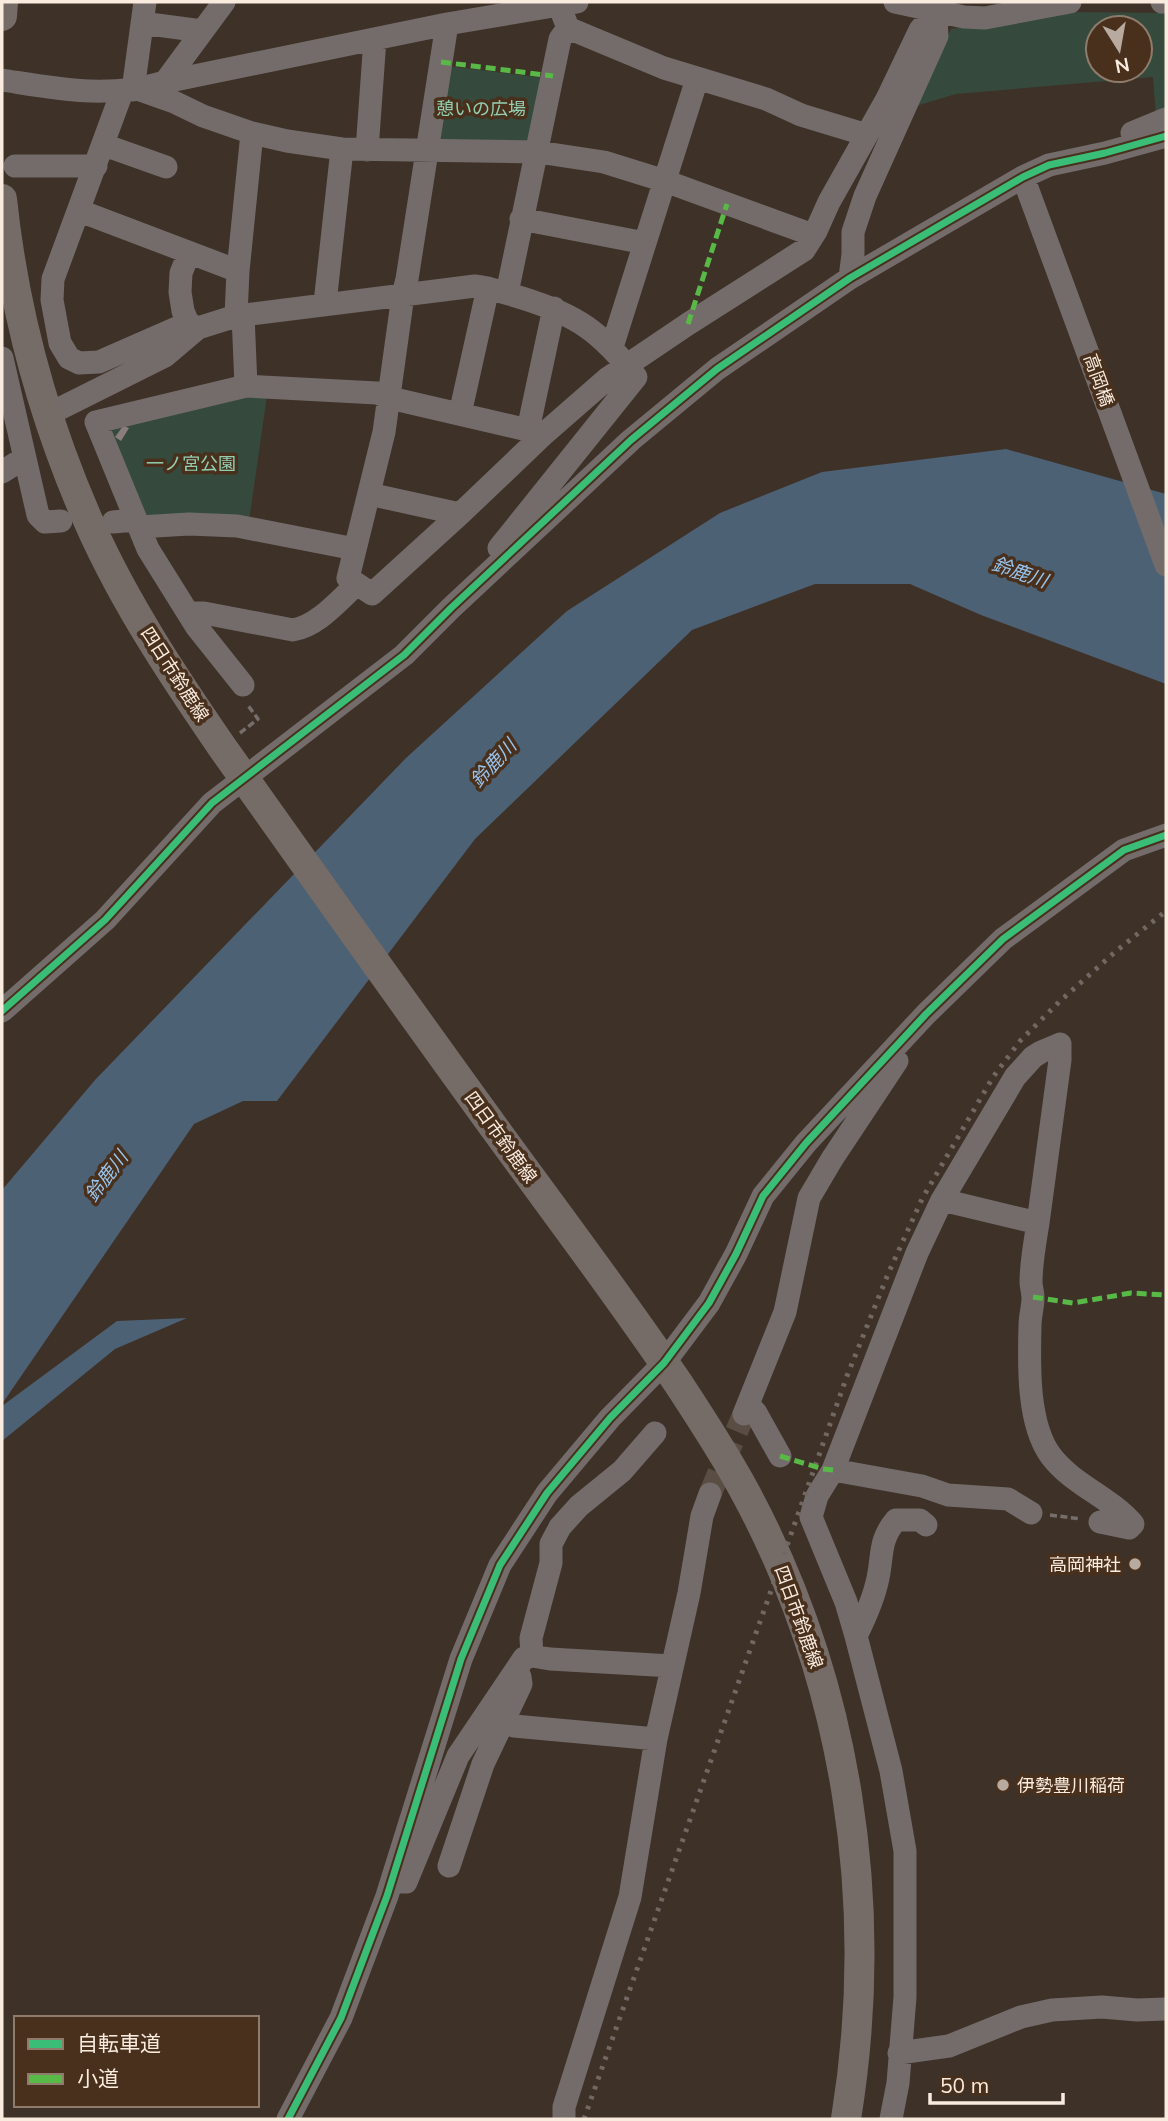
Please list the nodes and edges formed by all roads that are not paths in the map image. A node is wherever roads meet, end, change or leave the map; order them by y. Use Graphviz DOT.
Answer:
graph roads {
  1 [pos="3,2"];
  2 [pos="223,2"];
  3 [pos="895,2"];
  4 [pos="1070,2"];
  5 [pos="568,3"];
  6 [pos="935,6"];
  7 [pos="144,13"];
  8 [pos="2,16"];
  9 [pos="447,24"];
  10 [pos="568,28"];
  11 [pos="202,31"];
  12 [pos="375,39"];
  13 [pos="697,79"];
  14 [pos="2,80"];
  15 [pos="165,82"];
  16 [pos="132,90"];
  17 [pos="1166,119"];
  18 [pos="252,133"];
  19 [pos="867,135"];
  20 [pos="1166,136"];
  21 [pos="342,149"];
  22 [pos="367,150"];
  23 [pos="426,151"];
  24 [pos="538,152"];
  25 [pos="1104,153"];
  26 [pos="100,156"];
  27 [pos="15,166"];
  28 [pos="166,167"];
  29 [pos="665,181"];
  30 [pos="1027,186"];
  31 [pos="2,199"];
  32 [pos="80,211"];
  33 [pos="521,219"];
  34 [pos="813,235"];
  35 [pos="645,243"];
  36 [pos="189,253"];
  37 [pos="5,262"];
  38 [pos="238,271"];
  39 [pos="850,278"];
  40 [pos="497,290"];
  41 [pos="403,295"];
  42 [pos="325,303"];
  43 [pos="554,308"];
  44 [pos="239,316"];
  45 [pos="193,325"];
  46 [pos="612,347"];
  47 [pos="2,358"];
  48 [pos="627,365"];
  49 [pos="246,386"];
  50 [pos="390,398"];
  51 [pos="460,414"];
  52 [pos="47,415"];
  53 [pos="536,431"];
  54 [pos="24,457"];
  55 [pos="2,472"];
  56 [pos="369,494"];
  57 [pos="460,514"];
  58 [pos="53,522"];
  59 [pos="129,523"];
  60 [pos="355,549"];
  61 [pos="1166,565"];
  62 [pos="357,584"];
  63 [pos="451,608"];
  64 [pos="188,613"];
  65 [pos="243,685"];
  66 [pos="248,783"];
  67 [pos="1166,835"];
  68 [pos="2,1011"];
  69 [pos="926,1014"];
  70 [pos="942,1200"];
  71 [pos="1038,1223"];
  72 [pos="656,1351"];
  73 [pos="655,1433"];
  74 [pos="780,1456"];
  75 [pos="833,1470"];
  76 [pos="710,1494"];
  77 [pos="1031,1513"];
  78 [pos="1100,1522"];
  79 [pos="926,1525"];
  80 [pos="856,1636"];
  81 [pos="525,1660"];
  82 [pos="672,1666"];
  83 [pos="503,1722"];
  84 [pos="656,1739"];
  85 [pos="449,1866"];
  86 [pos="391,1881"];
  87 [pos="1166,2009"];
  88 [pos="899,2053"];
  89 [pos="288,2119"];
  90 [pos="564,2119"];
  91 [pos="846,2119"];
  92 [pos="891,2119"];
  1 -- 8 [label="main road"];
  2 -- 11 [label="street"];
  3 -- 6 [label="street"];
  4 -- 6 [label="street"];
  5 -- 9 [label="street"];
  5 -- 10 [label="street"];
  6 -- 19 [label="street"];
  6 -- 39 [label="street"];
  7 -- 11 [label="street"];
  7 -- 16 [label="street"];
  9 -- 12 [label="street"];
  9 -- 23 [label="street"];
  10 -- 13 [label="street"];
  10 -- 24 [label="street"];
  11 -- 15 [label="street"];
  12 -- 15 [label="street"];
  12 -- 22 [label="street"];
  13 -- 19 [label="street"];
  13 -- 29 [label="street"];
  14 -- 16 [label="street"];
  15 -- 16 [label="street"];
  16 -- 18 [label="street"];
  16 -- 26 [label="street"];
  17 -- 25 [label="street"];
  18 -- 21 [label="street"];
  18 -- 38 [label="street"];
  19 -- 34 [label="street"];
  20 -- 25 [label="street"];
  21 -- 22 [label="street"];
  21 -- 42 [label="street"];
  22 -- 23 [label="street"];
  23 -- 24 [label="street"];
  23 -- 41 [label="street"];
  24 -- 29 [label="street"];
  24 -- 33 [label="street"];
  25 -- 30 [label="street"];
  26 -- 27 [label="street"];
  26 -- 28 [label="street"];
  26 -- 32 [label="street"];
  29 -- 34 [label="street"];
  29 -- 35 [label="street"];
  30 -- 39 [label="street"];
  30 -- 61 [label="street, 高岡橋"];
  31 -- 37 [label="main road, 四日市鈴鹿線"];
  32 -- 36 [label="street"];
  32 -- 45 [label="street"];
  33 -- 35 [label="street"];
  33 -- 40 [label="street"];
  34 -- 48 [label="street"];
  35 -- 46 [label="street"];
  36 -- 38 [label="street"];
  36 -- 45 [label="street"];
  37 -- 52 [label="main road, 四日市鈴鹿線"];
  38 -- 44 [label="street"];
  39 -- 63 [label="street"];
  40 -- 41 [label="street"];
  40 -- 43 [label="street"];
  40 -- 51 [label="street"];
  41 -- 42 [label="street"];
  41 -- 50 [label="street"];
  42 -- 44 [label="street"];
  43 -- 46 [label="street"];
  43 -- 53 [label="street"];
  44 -- 45 [label="street"];
  44 -- 49 [label="street"];
  45 -- 52 [label="street"];
  46 -- 48 [label="street"];
  47 -- 54 [label="street"];
  48 -- 53 [label="street"];
  48 -- 63 [label="street"];
  49 -- 50 [label="street"];
  49 -- 59 [label="street"];
  50 -- 51 [label="street"];
  50 -- 56 [label="street"];
  51 -- 53 [label="street"];
  52 -- 66 [label="main road, 四日市鈴鹿線"];
  53 -- 57 [label="street"];
  54 -- 55 [label="street"];
  54 -- 58 [label="street"];
  56 -- 57 [label="street"];
  56 -- 60 [label="street"];
  57 -- 62 [label="street"];
  59 -- 60 [label="street"];
  59 -- 64 [label="street"];
  60 -- 62 [label="street"];
  62 -- 64 [label="street"];
  63 -- 66 [label="street"];
  64 -- 65 [label="street"];
  66 -- 68 [label="street"];
  66 -- 72 [label="main road, 四日市鈴鹿線"];
  67 -- 69 [label="street"];
  69 -- 72 [label="street"];
  69 -- 74 [label="street"];
  70 -- 71 [label="street"];
  70 -- 71 [label="street"];
  70 -- 75 [label="street"];
  71 -- 78 [label="street"];
  72 -- 86 [label="street"];
  72 -- 91 [label="main road, 四日市鈴鹿線"];
  73 -- 81 [label="street"];
  75 -- 77 [label="street"];
  75 -- 80 [label="street"];
  76 -- 82 [label="street"];
  79 -- 80 [label="street"];
  80 -- 88 [label="street"];
  81 -- 82 [label="street"];
  81 -- 83 [label="street"];
  81 -- 86 [label="street"];
  82 -- 84 [label="street"];
  83 -- 84 [label="street"];
  83 -- 85 [label="street"];
  84 -- 90 [label="street"];
  86 -- 89 [label="street"];
  87 -- 88 [label="street"];
  88 -- 92 [label="street"];
}
